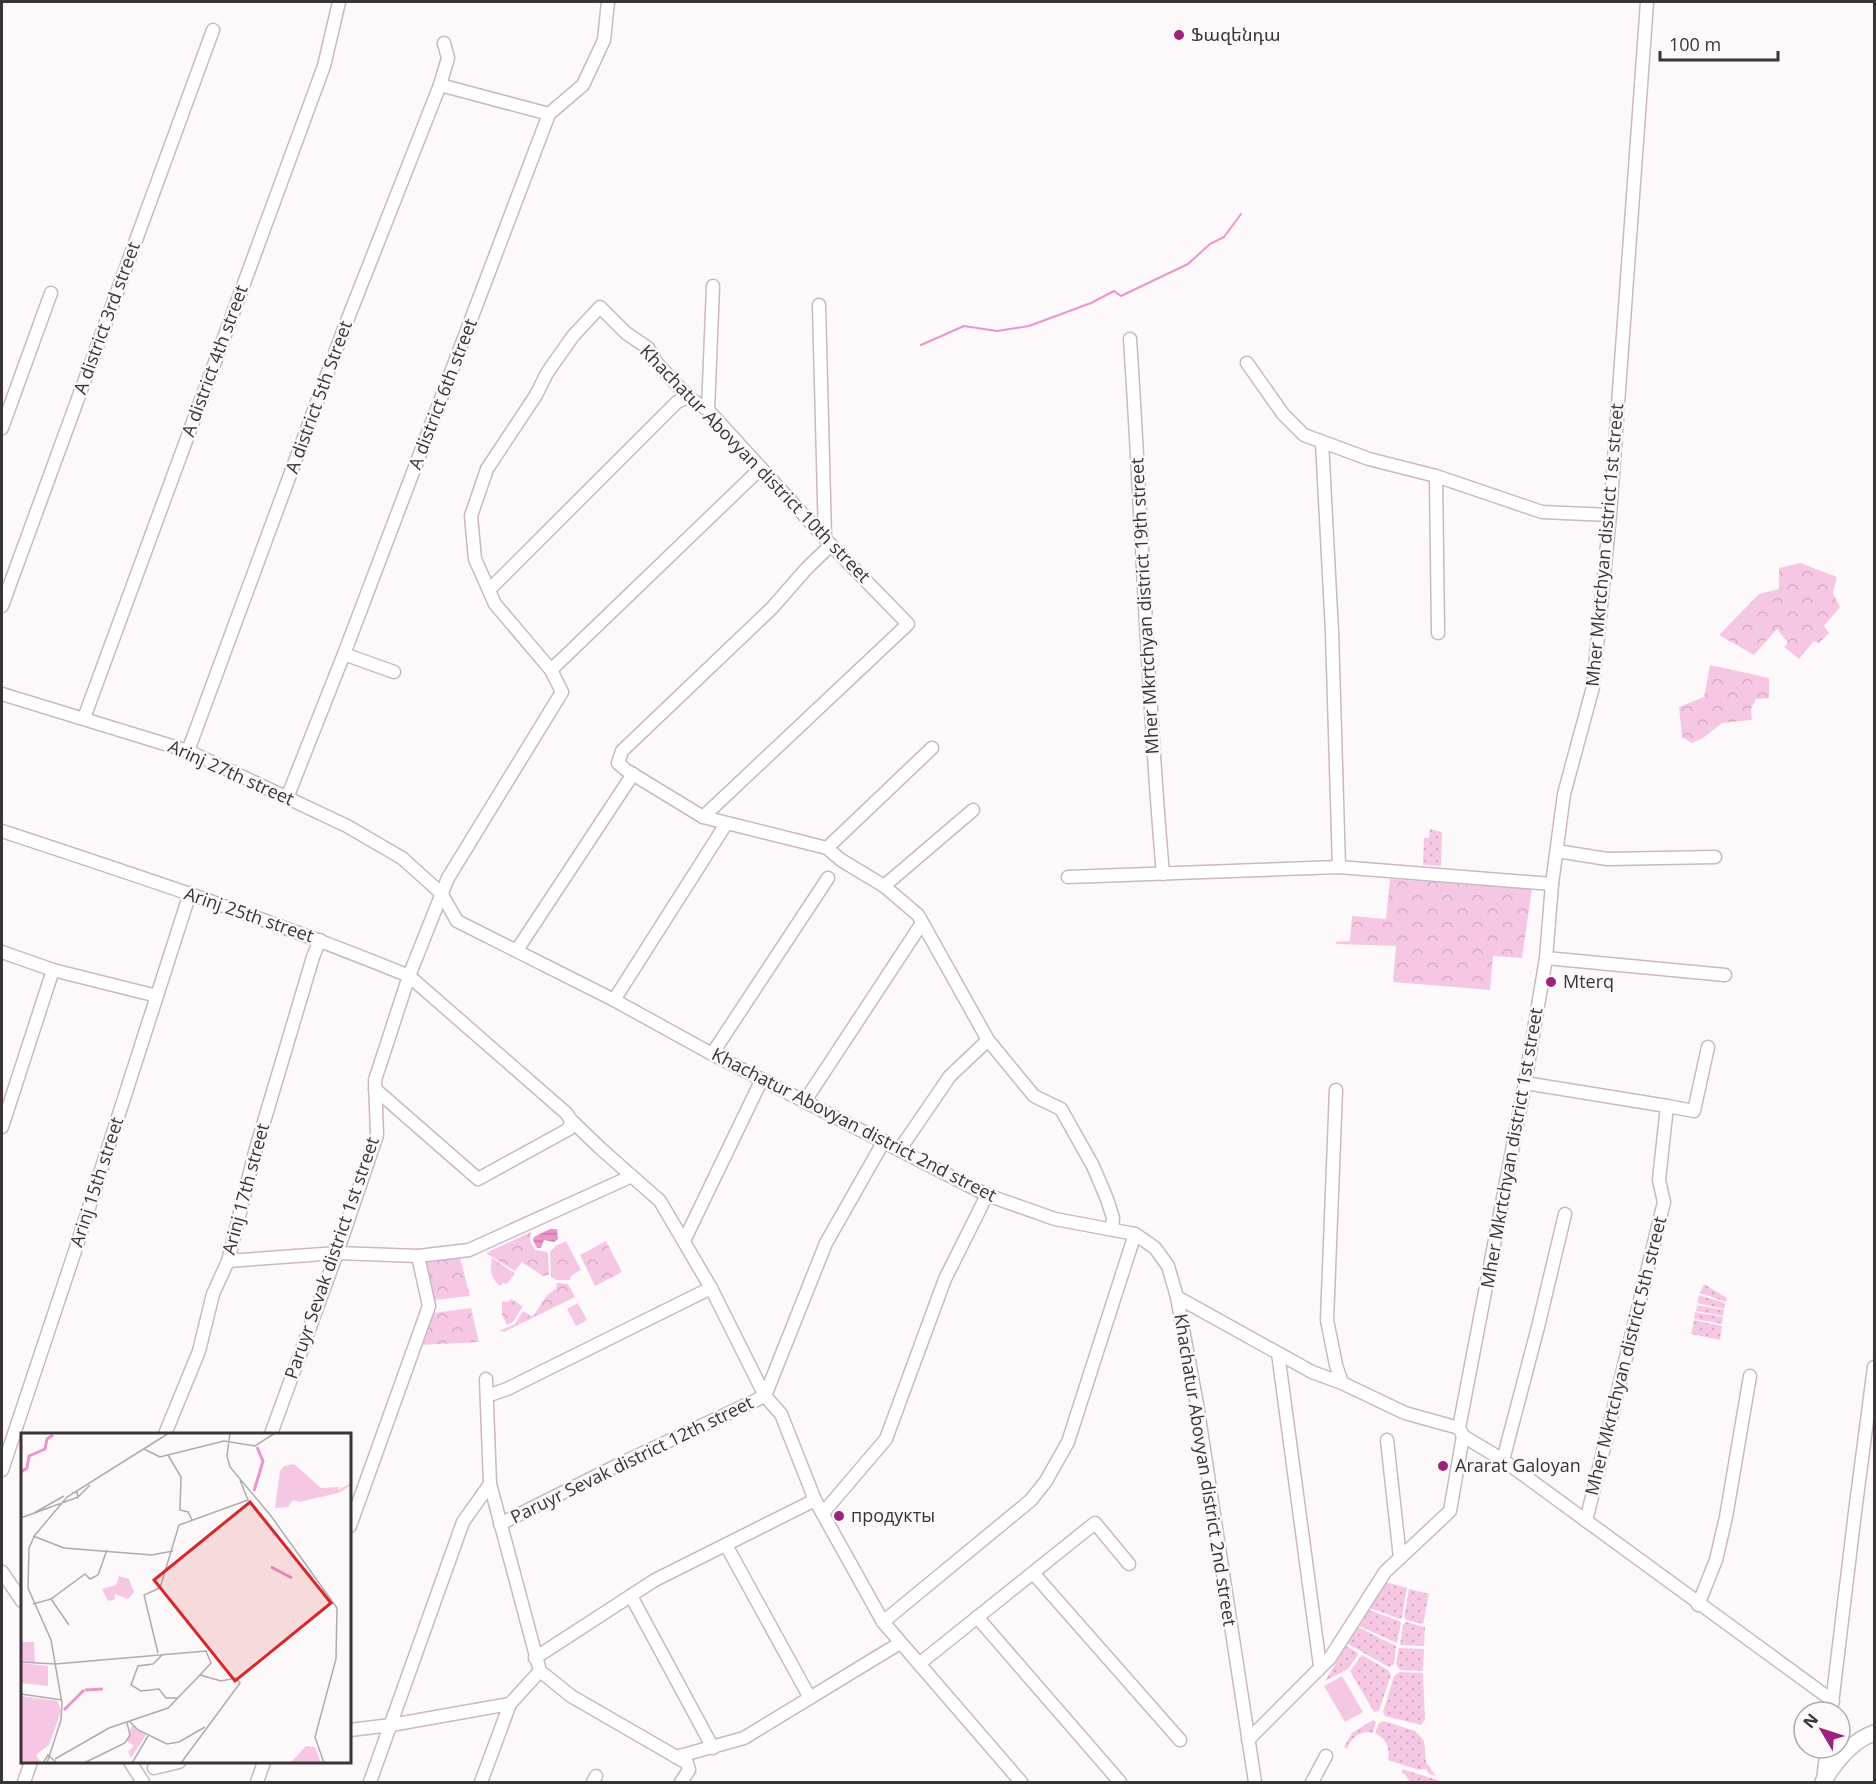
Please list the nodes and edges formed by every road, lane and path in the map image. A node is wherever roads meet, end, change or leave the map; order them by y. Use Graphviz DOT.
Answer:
graph roads {
  1 [pos="339,2"];
  2 [pos="609,2"];
  3 [pos="1647,2"];
  4 [pos="213,30"];
  5 [pos="444,43"];
  6 [pos="440,85"];
  7 [pos="549,114"];
  8 [pos="713,286"];
  9 [pos="51,293"];
  10 [pos="819,305"];
  11 [pos="1130,339"];
  12 [pos="1247,363"];
  13 [pos="688,397"];
  14 [pos="708,410"];
  15 [pos="2,428"];
  16 [pos="1322,441"];
  17 [pos="761,468"];
  18 [pos="1437,476"];
  19 [pos="1610,515"];
  20 [pos="828,542"];
  21 [pos="489,590"];
  22 [pos="2,606"];
  23 [pos="1438,633"];
  24 [pos="344,654"];
  25 [pos="551,670"];
  26 [pos="394,672"];
  27 [pos="2,694"];
  28 [pos="84,718"];
  29 [pos="932,748"];
  30 [pos="188,751"];
  31 [pos="633,774"];
  32 [pos="287,798"];
  33 [pos="973,810"];
  34 [pos="703,817"];
  35 [pos="726,824"];
  36 [pos="2,831"];
  37 [pos="826,848"];
  38 [pos="1557,851"];
  39 [pos="1715,857"];
  40 [pos="1339,867"];
  41 [pos="1163,874"];
  42 [pos="1068,877"];
  43 [pos="828,878"];
  44 [pos="1552,884"];
  45 [pos="884,886"];
  46 [pos="189,893"];
  47 [pos="441,893"];
  48 [pos="922,923"];
  49 [pos="320,940"];
  50 [pos="517,950"];
  51 [pos="2,952"];
  52 [pos="1546,957"];
  53 [pos="53,970"];
  54 [pos="1725,975"];
  55 [pos="409,976"];
  56 [pos="157,996"];
  57 [pos="614,1000"];
  58 [pos="988,1040"];
  59 [pos="1708,1047"];
  60 [pos="712,1054"];
  61 [pos="762,1079"];
  62 [pos="1525,1083"];
  63 [pos="375,1089"];
  64 [pos="1336,1090"];
  65 [pos="805,1101"];
  66 [pos="1667,1106"];
  67 [pos="571,1120"];
  68 [pos="2,1127"];
  69 [pos="884,1141"];
  70 [pos="900,1149"];
  71 [pos="632,1176"];
  72 [pos="987,1195"];
  73 [pos="1565,1214"];
  74 [pos="1112,1228"];
  75 [pos="1135,1234"];
  76 [pos="684,1241"];
  77 [pos="337,1253"];
  78 [pos="418,1256"];
  79 [pos="228,1261"];
  80 [pos="711,1288"];
  81 [pos="1177,1297"];
  82 [pos="1278,1353"];
  83 [pos="1875,1367"];
  84 [pos="1750,1376"];
  85 [pos="486,1379"];
  86 [pos="1342,1383"];
  87 [pos="487,1396"];
  88 [pos="765,1396"];
  89 [pos="1461,1432"];
  90 [pos="165,1433"];
  91 [pos="271,1433"];
  92 [pos="1387,1440"];
  93 [pos="1503,1460"];
  94 [pos="2,1470"];
  95 [pos="490,1484"];
  96 [pos="815,1500"];
  97 [pos="823,1513"];
  98 [pos="1586,1521"];
  99 [pos="351,1523"];
  100 [pos="500,1524"];
  101 [pos="726,1545"];
  102 [pos="1400,1558"];
  103 [pos="1129,1563"];
  104 [pos="2,1572"];
  105 [pos="1033,1573"];
  106 [pos="631,1596"];
  107 [pos="21,1600"];
  108 [pos="1698,1605"];
  109 [pos="977,1617"];
  110 [pos="883,1622"];
  111 [pos="900,1643"];
  112 [pos="535,1658"];
  113 [pos="919,1664"];
  114 [pos="1320,1666"];
  115 [pos="540,1671"];
  116 [pos="810,1698"];
  117 [pos="1824,1700"];
  118 [pos="1833,1700"];
  119 [pos="510,1704"];
  120 [pos="391,1725"];
  121 [pos="351,1730"];
  122 [pos="1875,1733"];
  123 [pos="1180,1740"];
  124 [pos="1248,1740"];
  125 [pos="713,1748"];
  126 [pos="1326,1756"];
  127 [pos="676,1757"];
  128 [pos="1826,1760"];
  129 [pos="30,1763"];
  130 [pos="131,1763"];
  131 [pos="263,1763"];
  132 [pos="155,1765"];
  133 [pos="24,1782"];
  134 [pos="143,1782"];
  135 [pos="150,1782"];
  136 [pos="257,1782"];
  137 [pos="370,1782"];
  138 [pos="481,1782"];
  139 [pos="681,1782"];
  140 [pos="1021,1782"];
  141 [pos="1120,1782"];
  142 [pos="1255,1782"];
  143 [pos="1312,1782"];
  144 [pos="1823,1782"];
  1 -- 28 [label="street, A district 4th street"];
  2 -- 7 [label="street, A district 6th street"];
  3 -- 19 [label="street, Mher Mkrtchyan district 1st street"];
  4 -- 22 [label="street, A district 3rd street"];
  5 -- 6 [label="street, A district 5th Street"];
  6 -- 7 [label="street"];
  6 -- 30 [label="street, A district 5th Street"];
  7 -- 24 [label="street, A district 6th street"];
  8 -- 14 [label="street"];
  9 -- 15 [label="street"];
  10 -- 20 [label="street"];
  11 -- 41 [label="street, Mher Mkrtchyan district 19th street"];
  12 -- 16 [label="street"];
  13 -- 14 [label="street, Khachatur Abovyan district 10th street"];
  13 -- 21 [label="street"];
  13 -- 21 [label="street, Khachatur Abovyan district 10th street"];
  14 -- 17 [label="street, Khachatur Abovyan district 10th street"];
  16 -- 18 [label="street"];
  16 -- 40 [label="street"];
  17 -- 20 [label="street, Khachatur Abovyan district 10th street"];
  17 -- 25 [label="street"];
  18 -- 19 [label="street"];
  18 -- 23 [label="street"];
  19 -- 38 [label="street, Mher Mkrtchyan district 1st street"];
  20 -- 31 [label="street"];
  20 -- 34 [label="street, Khachatur Abovyan district 10th street"];
  21 -- 25 [label="street"];
  24 -- 26 [label="street"];
  24 -- 32 [label="street, A district 6th street"];
  25 -- 47 [label="street"];
  27 -- 28 [label="street, Arinj 27th street"];
  28 -- 30 [label="street, Arinj 27th street"];
  29 -- 37 [label="street"];
  30 -- 32 [label="street, Arinj 27th street"];
  31 -- 34 [label="street"];
  31 -- 50 [label="street"];
  32 -- 47 [label="street, Arinj 27th street"];
  33 -- 45 [label="street"];
  34 -- 35 [label="street"];
  35 -- 37 [label="street"];
  35 -- 57 [label="street"];
  36 -- 46 [label="street, Arinj 25th street"];
  37 -- 45 [label="street"];
  38 -- 39 [label="street"];
  38 -- 44 [label="street, Mher Mkrtchyan district 1st street"];
  40 -- 41 [label="street"];
  40 -- 44 [label="street"];
  41 -- 42 [label="street"];
  43 -- 60 [label="street"];
  44 -- 52 [label="street, Mher Mkrtchyan district 1st street"];
  45 -- 48 [label="street"];
  46 -- 49 [label="street, Arinj 25th street"];
  46 -- 56 [label="street, Arinj 15th street"];
  47 -- 50 [label="street, Khachatur Abovyan district 2nd street"];
  47 -- 55 [label="street"];
  48 -- 58 [label="street"];
  48 -- 65 [label="street"];
  49 -- 55 [label="street, Arinj 25th street"];
  49 -- 79 [label="street, Arinj 17th street"];
  50 -- 57 [label="street, Khachatur Abovyan district 2nd street"];
  51 -- 53 [label="street"];
  52 -- 54 [label="street"];
  52 -- 62 [label="street, Mher Mkrtchyan district 1st street"];
  53 -- 56 [label="street"];
  53 -- 68 [label="street"];
  55 -- 63 [label="street, Paruyr Sevak district 1st street"];
  55 -- 67 [label="street, Arinj 25th street"];
  56 -- 94 [label="street, Arinj 15th street"];
  57 -- 60 [label="street, Khachatur Abovyan district 2nd street"];
  58 -- 70 [label="street"];
  58 -- 74 [label="street"];
  59 -- 66 [label="street"];
  60 -- 61 [label="street, Khachatur Abovyan district 2nd street"];
  61 -- 65 [label="street, Khachatur Abovyan district 2nd street"];
  61 -- 76 [label="street"];
  62 -- 66 [label="street"];
  62 -- 89 [label="street, Mher Mkrtchyan district 1st street"];
  63 -- 67 [label="street"];
  63 -- 77 [label="street, Paruyr Sevak district 1st street"];
  64 -- 86 [label="street"];
  65 -- 69 [label="street, Khachatur Abovyan district 2nd street"];
  66 -- 98 [label="street, Mher Mkrtchyan district 5th street"];
  67 -- 71 [label="street, Arinj 25th street"];
  69 -- 70 [label="street, Khachatur Abovyan district 2nd street"];
  69 -- 88 [label="street"];
  70 -- 72 [label="street, Khachatur Abovyan district 2nd street"];
  71 -- 76 [label="street, Arinj 25th street"];
  71 -- 78 [label="street"];
  72 -- 74 [label="street, Khachatur Abovyan district 2nd street"];
  72 -- 97 [label="street"];
  73 -- 93 [label="street"];
  74 -- 75 [label="street, Khachatur Abovyan district 2nd street"];
  75 -- 81 [label="street, Khachatur Abovyan district 2nd street"];
  75 -- 110 [label="street"];
  76 -- 80 [label="street, Arinj 25th street"];
  77 -- 78 [label="street"];
  77 -- 79 [label="street"];
  77 -- 91 [label="street, Paruyr Sevak district 1st street"];
  78 -- 99 [label="street"];
  79 -- 90 [label="street, Arinj 17th street"];
  80 -- 87 [label="street"];
  80 -- 88 [label="street, Arinj 25th street"];
  81 -- 82 [label="street"];
  81 -- 124 [label="street, Khachatur Abovyan district 2nd street"];
  82 -- 86 [label="street"];
  82 -- 114 [label="street"];
  83 -- 118 [label="street"];
  84 -- 108 [label="street"];
  85 -- 87 [label="street"];
  86 -- 89 [label="street"];
  87 -- 95 [label="street"];
  88 -- 96 [label="street, Arinj 25th street"];
  88 -- 100 [label="street, Paruyr Sevak district 12th street"];
  89 -- 93 [label="street"];
  89 -- 102 [label="street, Mher Mkrtchyan district 1st street"];
  92 -- 102 [label="street"];
  93 -- 98 [label="street"];
  95 -- 100 [label="street"];
  95 -- 120 [label="street"];
  96 -- 97 [label="street, Arinj 25th street"];
  96 -- 101 [label="street"];
  97 -- 110 [label="street, Arinj 25th street"];
  98 -- 108 [label="street"];
  100 -- 112 [label="street"];
  101 -- 106 [label="street"];
  101 -- 116 [label="street"];
  102 -- 114 [label="street, Mher Mkrtchyan district 1st street"];
  103 -- 105 [label="street"];
  104 -- 107 [label="street"];
  105 -- 109 [label="street"];
  105 -- 123 [label="street"];
  106 -- 112 [label="street"];
  106 -- 125 [label="street"];
  108 -- 117 [label="street"];
  109 -- 113 [label="street"];
  109 -- 141 [label="street"];
  110 -- 111 [label="street, Arinj 25th street"];
  111 -- 113 [label="street, Arinj 25th street"];
  111 -- 116 [label="street"];
  112 -- 115 [label="street"];
  113 -- 140 [label="street, Arinj 25th street"];
  114 -- 124 [label="street, Mher Mkrtchyan district 1st street"];
  115 -- 119 [label="street"];
  115 -- 127 [label="street"];
  116 -- 125 [label="street"];
  119 -- 120 [label="street"];
  119 -- 138 [label="street"];
  120 -- 121 [label="street"];
  120 -- 137 [label="street"];
  122 -- 144 [label="main road"];
  124 -- 142 [label="street, Khachatur Abovyan district 2nd street"];
  125 -- 127 [label="street"];
  126 -- 143 [label="street"];
  127 -- 139 [label="street"];
  128 -- 144 [label="street"];
  129 -- 133 [label="street"];
  130 -- 134 [label="street"];
  131 -- 136 [label="street"];
  132 -- 135 [label="street"];
}
